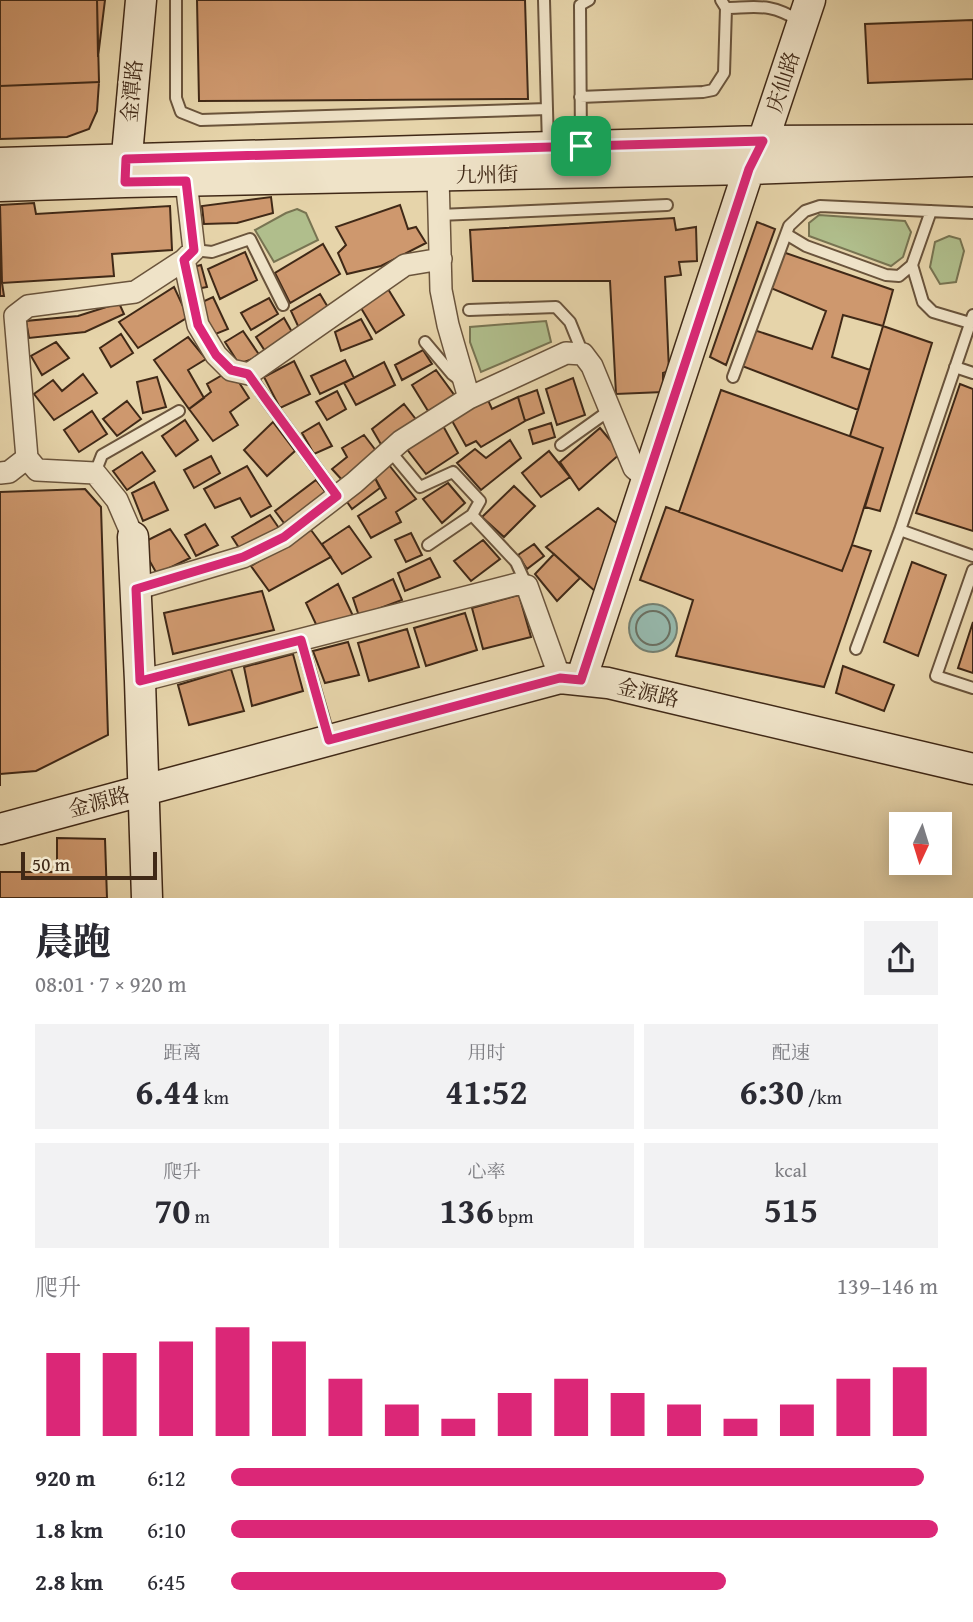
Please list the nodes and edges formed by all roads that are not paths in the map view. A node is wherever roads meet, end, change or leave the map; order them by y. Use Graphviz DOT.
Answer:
graph roads {
  1 [pos="141,0"];
  2 [pos="176,0"];
  3 [pos="544,0"];
  4 [pos="589,0"];
  5 [pos="724,4"];
  6 [pos="806,11"];
  7 [pos="580,97"];
  8 [pos="547,109"];
  9 [pos="973,140"];
  10 [pos="763,141"];
  11 [pos="581,146"];
  12 [pos="548,148"];
  13 [pos="973,161"];
  14 [pos="0,163"];
  15 [pos="749,169"];
  16 [pos="125,171"];
  17 [pos="438,176"];
  18 [pos="186,181"];
  19 [pos="0,186"];
  20 [pos="667,205"];
  21 [pos="931,211"];
  22 [pos="973,213"];
  23 [pos="439,215"];
  24 [pos="786,234"];
  25 [pos="189,255"];
  26 [pos="440,259"];
  27 [pos="912,265"];
  28 [pos="283,305"];
  29 [pos="468,310"];
  30 [pos="972,319"];
  31 [pos="425,342"];
  32 [pos="583,354"];
  33 [pos="955,367"];
  34 [pos="973,373"];
  35 [pos="248,374"];
  36 [pos="733,377"];
  37 [pos="468,391"];
  38 [pos="610,410"];
  39 [pos="179,411"];
  40 [pos="561,446"];
  41 [pos="390,451"];
  42 [pos="27,458"];
  43 [pos="0,473"];
  44 [pos="96,473"];
  45 [pos="647,479"];
  46 [pos="337,496"];
  47 [pos="472,515"];
  48 [pos="900,530"];
  49 [pos="133,537"];
  50 [pos="428,545"];
  51 [pos="973,556"];
  52 [pos="973,570"];
  53 [pos="527,586"];
  54 [pos="136,589"];
  55 [pos="301,640"];
  56 [pos="856,649"];
  57 [pos="571,679"];
  58 [pos="140,681"];
  59 [pos="973,688"];
  60 [pos="329,740"];
  61 [pos="973,769"];
  62 [pos="144,790"];
  63 [pos="0,829"];
  64 [pos="147,898"];
  1 -- 16 [label="street, 金潭路"];
  2 -- 8 [label="lane"];
  3 -- 8 [label="lane"];
  4 -- 7 [label="lane"];
  5 -- 6 [label="lane"];
  5 -- 7 [label="lane"];
  6 -- 10 [label="street, 庆仙路"];
  7 -- 11 [label="lane"];
  8 -- 12 [label="lane"];
  9 -- 10 [label="street, 九州街"];
  10 -- 11 [label="street, 九州街"];
  10 -- 15 [label="street, 庆仙路"];
  11 -- 12 [label="street, 九州街"];
  12 -- 16 [label="street, 九州街"];
  13 -- 15 [label="street, 九州街"];
  14 -- 16 [label="street, 九州街"];
  15 -- 17 [label="street, 九州街"];
  15 -- 45 [label="street, 庆仙路"];
  16 -- 18 [label="street, 九州街"];
  16 -- 19 [label="street, 九州街"];
  17 -- 18 [label="street, 九州街"];
  17 -- 23 [label="street"];
  18 -- 25 [label="street"];
  20 -- 23 [label="lane"];
  21 -- 22 [label="lane"];
  21 -- 24 [label="lane"];
  21 -- 27 [label="lane"];
  23 -- 26 [label="street"];
  24 -- 27 [label="lane"];
  24 -- 36 [label="lane"];
  25 -- 28 [label="lane"];
  25 -- 35 [label="street"];
  25 -- 42 [label="street"];
  26 -- 35 [label="street"];
  26 -- 37 [label="street"];
  27 -- 30 [label="lane"];
  29 -- 32 [label="lane"];
  30 -- 33 [label="lane"];
  31 -- 37 [label="lane"];
  32 -- 37 [label="street"];
  32 -- 38 [label="street"];
  33 -- 34 [label="lane"];
  33 -- 48 [label="lane"];
  35 -- 46 [label="lane"];
  37 -- 41 [label="street"];
  38 -- 40 [label="lane"];
  38 -- 45 [label="street"];
  39 -- 44 [label="lane"];
  41 -- 46 [label="street"];
  41 -- 47 [label="lane"];
  42 -- 43 [label="street"];
  42 -- 44 [label="street"];
  44 -- 49 [label="street"];
  45 -- 57 [label="street, 庆仙路"];
  46 -- 54 [label="street"];
  47 -- 50 [label="lane"];
  47 -- 53 [label="lane"];
  48 -- 51 [label="lane"];
  48 -- 56 [label="lane"];
  49 -- 54 [label="street"];
  52 -- 59 [label="lane"];
  53 -- 55 [label="street"];
  53 -- 57 [label="street"];
  54 -- 58 [label="street"];
  55 -- 58 [label="street"];
  55 -- 60 [label="lane"];
  57 -- 60 [label="street, 金源路"];
  57 -- 61 [label="street, 金源路"];
  58 -- 62 [label="street"];
  60 -- 62 [label="street, 金源路"];
  62 -- 63 [label="street, 金源路"];
  62 -- 64 [label="street"];
}
